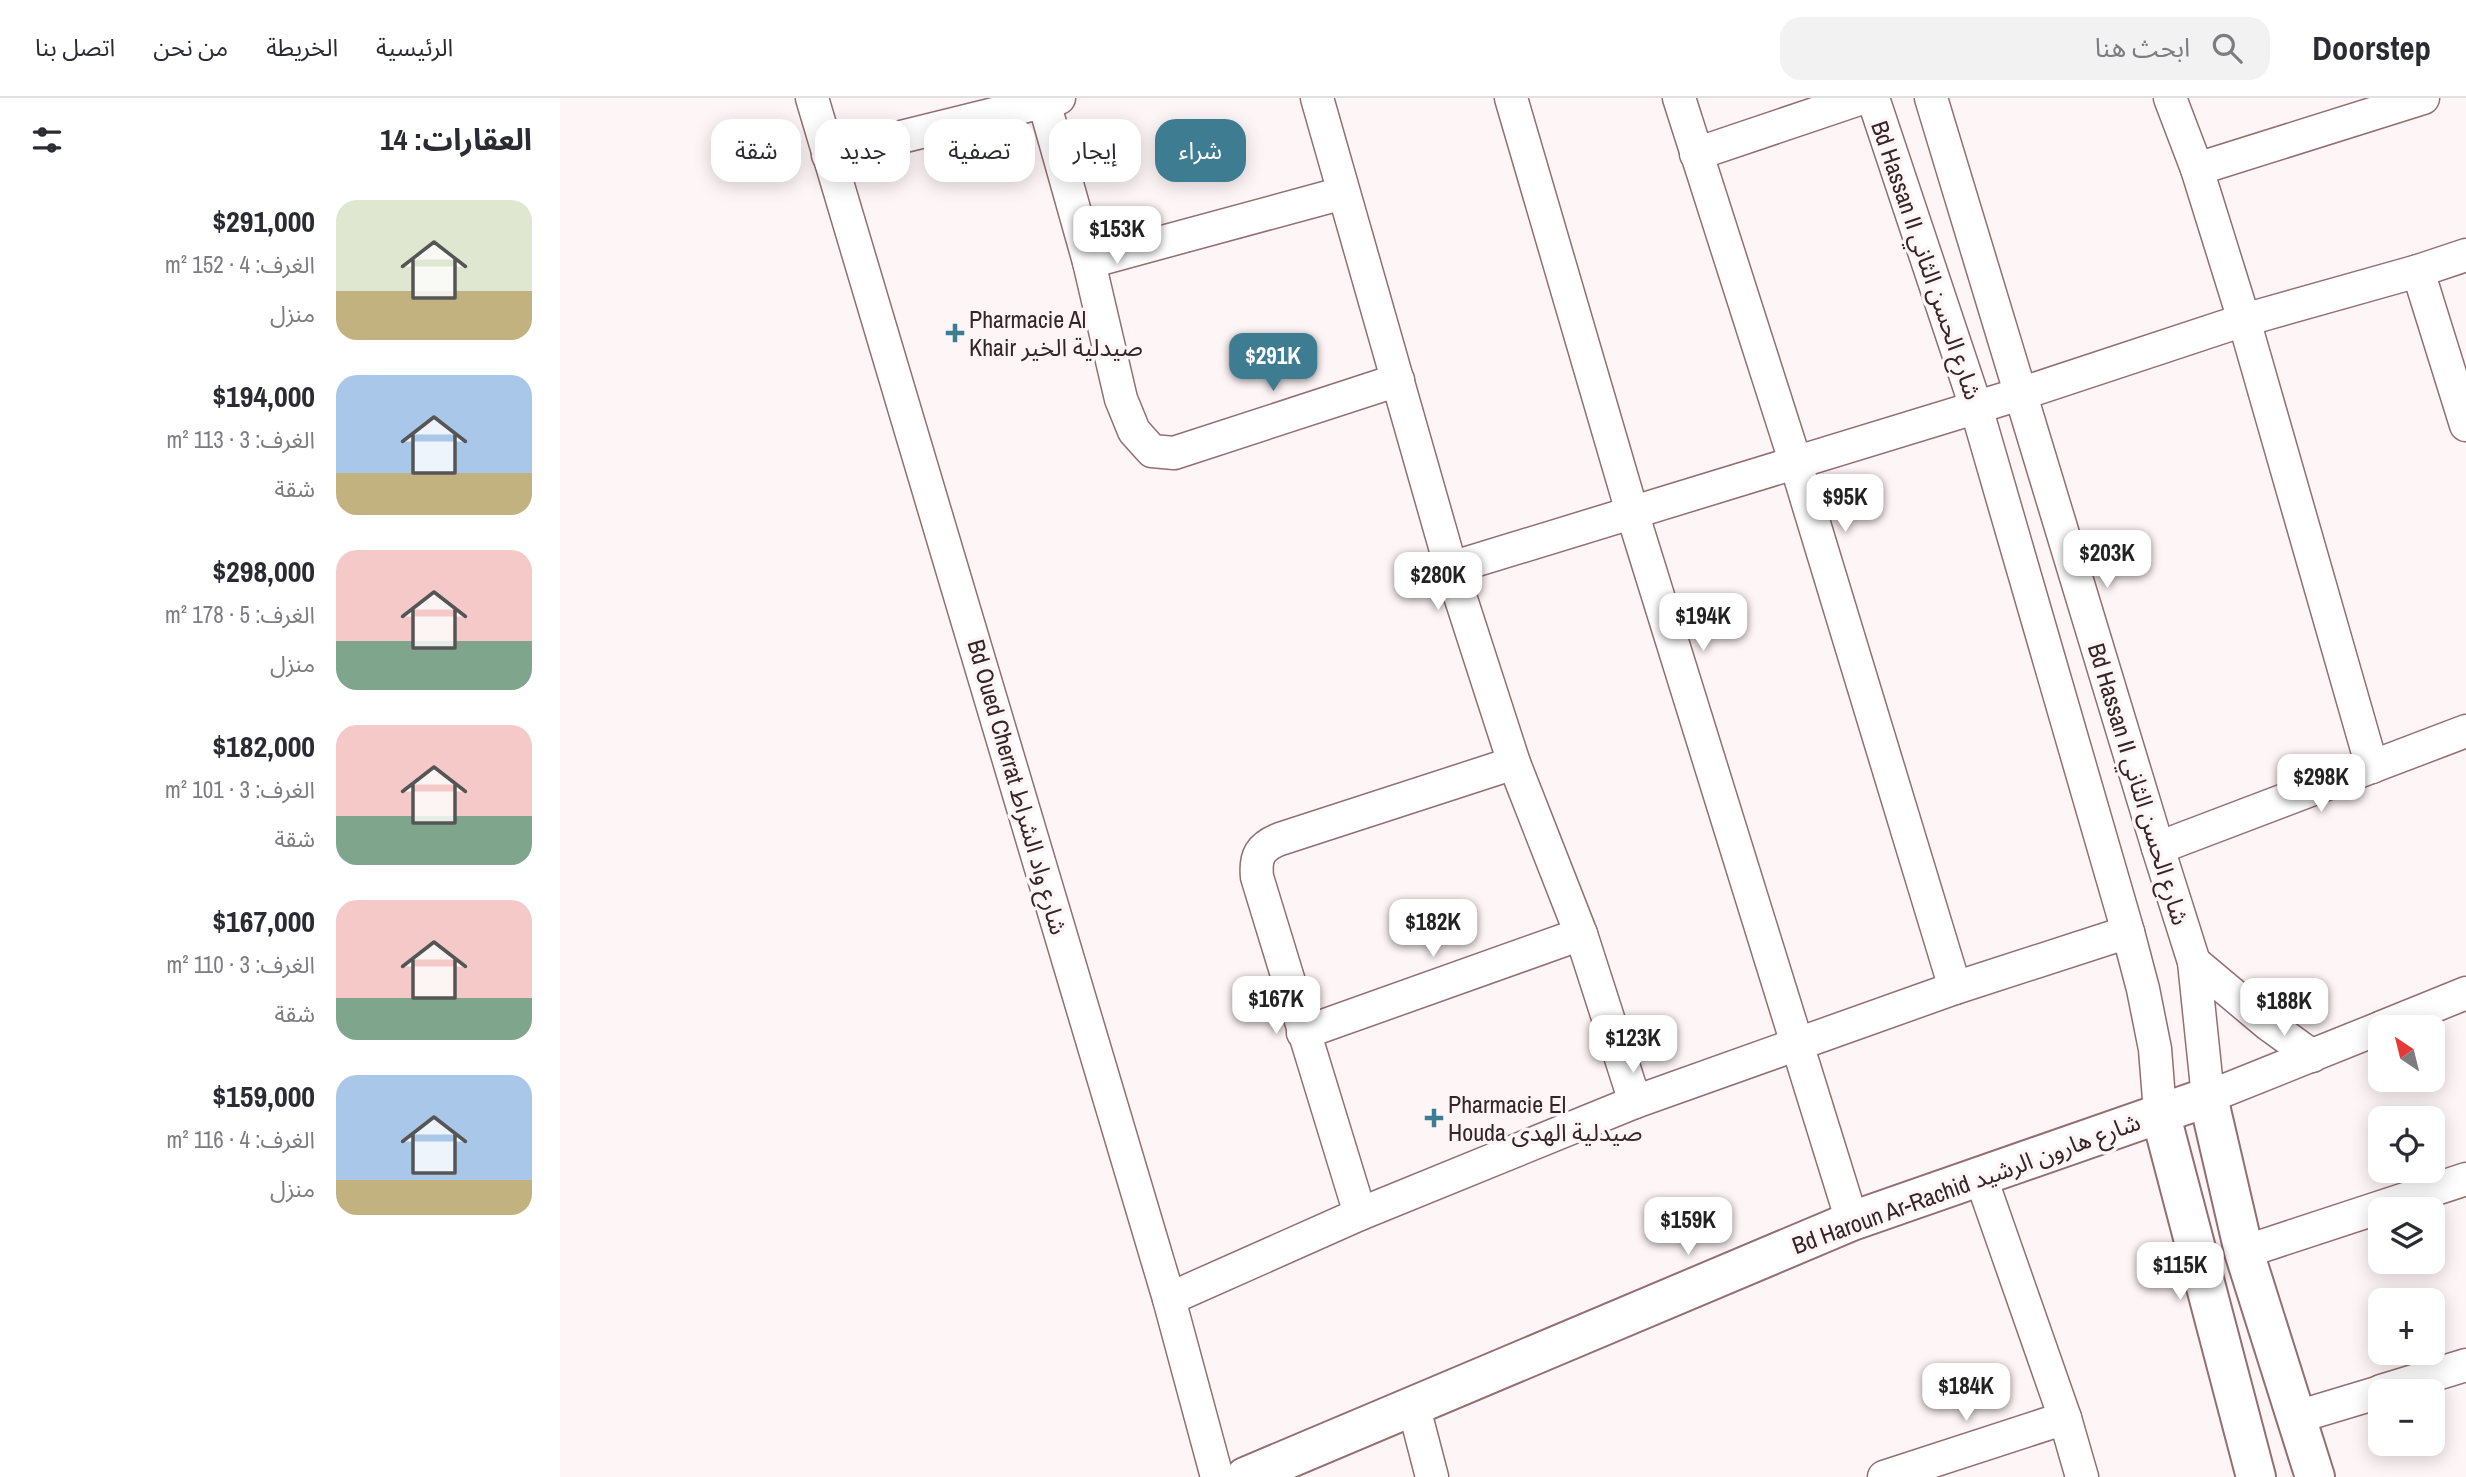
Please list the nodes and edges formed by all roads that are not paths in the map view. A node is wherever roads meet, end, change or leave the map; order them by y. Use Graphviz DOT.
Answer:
graph roads {
  1 [pos="811,98"];
  2 [pos="1317,98"];
  3 [pos="1511,98"];
  4 [pos="1679,98"];
  5 [pos="1862,98"];
  6 [pos="1873,98"];
  7 [pos="1931,98"];
  8 [pos="2169,98"];
  9 [pos="2423,98"];
  10 [pos="1051,100"];
  11 [pos="817,119"];
  12 [pos="910,135"];
  13 [pos="1696,154"];
  14 [pos="2197,169"];
  15 [pos="836,182"];
  16 [pos="1343,193"];
  17 [pos="2466,255"];
  18 [pos="1088,262"];
  19 [pos="2418,271"];
  20 [pos="2244,320"];
  21 [pos="1398,380"];
  22 [pos="2020,394"];
  23 [pos="1976,407"];
  24 [pos="2466,425"];
  25 [pos="1796,464"];
  26 [pos="1632,512"];
  27 [pos="1451,568"];
  28 [pos="2466,732"];
  29 [pos="1514,763"];
  30 [pos="2372,767"];
  31 [pos="2158,848"];
  32 [pos="2128,932"];
  33 [pos="1581,934"];
  34 [pos="2194,962"];
  35 [pos="1955,988"];
  36 [pos="2466,993"];
  37 [pos="2413,1015"];
  38 [pos="1303,1033"];
  39 [pos="2368,1033"];
  40 [pos="1798,1045"];
  41 [pos="2312,1056"];
  42 [pos="2208,1097"];
  43 [pos="1634,1102"];
  44 [pos="2160,1112"];
  45 [pos="1981,1178"];
  46 [pos="2466,1179"];
  47 [pos="1360,1214"];
  48 [pos="1852,1221"];
  49 [pos="2244,1252"];
  50 [pos="1169,1299"];
  51 [pos="2466,1365"];
  52 [pos="2420,1379"];
  53 [pos="2368,1395"];
  54 [pos="1413,1404"];
  55 [pos="2297,1417"];
  56 [pos="2065,1418"];
  57 [pos="1894,1475"];
  58 [pos="1217,1477"];
  59 [pos="1245,1477"];
  60 [pos="1432,1477"];
  61 [pos="2082,1477"];
  62 [pos="2256,1477"];
  63 [pos="2315,1477"];
  1 -- 11 [label="street, Bd Oued Cherrat شارع واد الشراط"];
  2 -- 16 [label="street"];
  3 -- 26 [label="street"];
  4 -- 13 [label="street"];
  5 -- 13 [label="street"];
  6 -- 23 [label="street, Bd Hassan II شارع الحسن الثاني"];
  7 -- 22 [label="street, Bd Hassan II شارع الحسن الثاني"];
  8 -- 14 [label="street"];
  9 -- 14 [label="street"];
  10 -- 12 [label="street"];
  10 -- 18 [label="street"];
  13 -- 25 [label="street"];
  14 -- 20 [label="street"];
  15 -- 50 [label="street, Bd Oued Cherrat شارع واد الشراط"];
  16 -- 18 [label="street"];
  16 -- 21 [label="street"];
  17 -- 19 [label="street"];
  18 -- 21 [label="street"];
  19 -- 20 [label="street"];
  19 -- 24 [label="street"];
  20 -- 22 [label="street"];
  20 -- 30 [label="street"];
  21 -- 27 [label="street"];
  22 -- 23 [label="street"];
  22 -- 31 [label="street, Bd Hassan II شارع الحسن الثاني"];
  23 -- 25 [label="street"];
  23 -- 32 [label="street, Bd Hassan II شارع الحسن الثاني"];
  25 -- 26 [label="street"];
  25 -- 35 [label="street"];
  26 -- 27 [label="street"];
  26 -- 40 [label="street"];
  27 -- 29 [label="street"];
  28 -- 30 [label="street"];
  29 -- 33 [label="street"];
  29 -- 38 [label="street"];
  30 -- 31 [label="street"];
  31 -- 34 [label="street, Bd Hassan II شارع الحسن الثاني"];
  32 -- 35 [label="street"];
  32 -- 44 [label="street, Bd Hassan II شارع الحسن الثاني"];
  33 -- 38 [label="street"];
  33 -- 43 [label="street"];
  34 -- 41 [label="street"];
  34 -- 42 [label="street, Bd Hassan II شارع الحسن الثاني"];
  35 -- 40 [label="street"];
  36 -- 37 [label="street, Bd Haroun Ar-Rachid شارع هارون الرشيد"];
  38 -- 47 [label="street"];
  39 -- 41 [label="street, Bd Haroun Ar-Rachid شارع هارون الرشيد"];
  40 -- 43 [label="street"];
  40 -- 48 [label="street"];
  41 -- 42 [label="street, Bd Haroun Ar-Rachid شارع هارون الرشيد"];
  42 -- 44 [label="street, Bd Haroun Ar-Rachid شارع هارون الرشيد"];
  42 -- 49 [label="street, Bd Hassan II شارع الحسن الثاني"];
  43 -- 47 [label="street"];
  44 -- 45 [label="street, Bd Haroun Ar-Rachid شارع هارون الرشيد"];
  44 -- 62 [label="street, Bd Hassan II شارع الحسن الثاني"];
  45 -- 48 [label="street, Bd Haroun Ar-Rachid شارع هارون الرشيد"];
  45 -- 56 [label="street"];
  46 -- 49 [label="street"];
  47 -- 50 [label="street"];
  48 -- 54 [label="street, Bd Haroun Ar-Rachid شارع هارون الرشيد"];
  49 -- 55 [label="street, Bd Hassan II شارع الحسن الثاني"];
  50 -- 58 [label="street, Bd Oued Cherrat شارع واد الشراط"];
  51 -- 52 [label="street"];
  53 -- 55 [label="street"];
  54 -- 59 [label="street, Bd Haroun Ar-Rachid شارع هارون الرشيد"];
  54 -- 60 [label="street"];
  55 -- 63 [label="street, Bd Hassan II شارع الحسن الثاني"];
  56 -- 57 [label="street"];
  56 -- 61 [label="street"];
}
